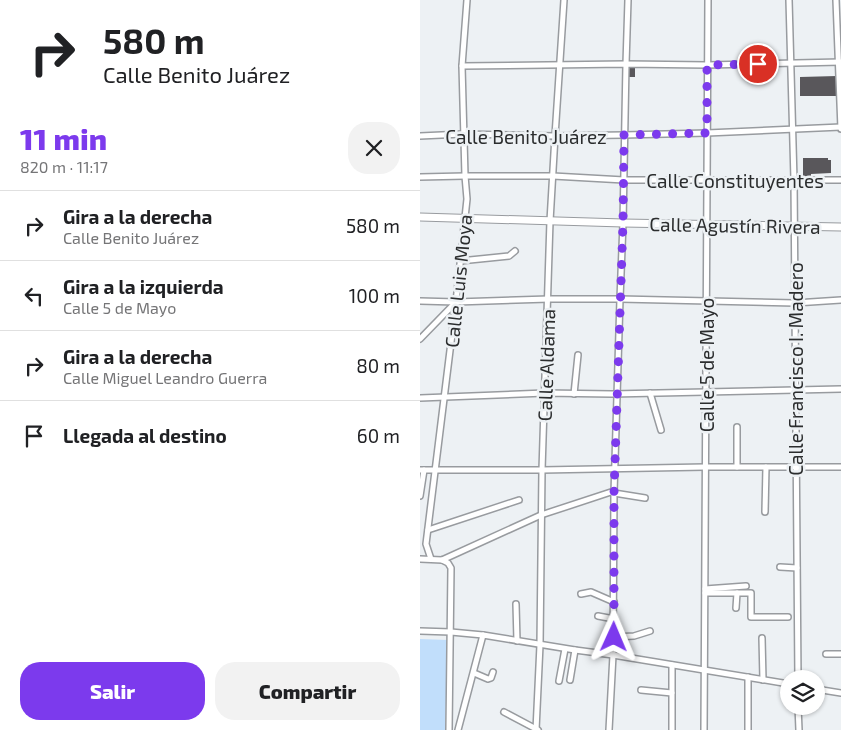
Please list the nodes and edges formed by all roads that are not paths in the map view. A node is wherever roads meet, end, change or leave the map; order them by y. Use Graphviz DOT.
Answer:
graph roads {
  1 [pos="467,0"];
  2 [pos="564,0"];
  3 [pos="628,0"];
  4 [pos="708,0"];
  5 [pos="789,0"];
  6 [pos="836,0"];
  7 [pos="840,62"];
  8 [pos="791,63"];
  9 [pos="560,64"];
  10 [pos="626,64"];
  11 [pos="707,65"];
  12 [pos="462,66"];
  13 [pos="841,120"];
  14 [pos="841,128"];
  15 [pos="793,130"];
  16 [pos="707,133"];
  17 [pos="463,134"];
  18 [pos="624,135"];
  19 [pos="420,136"];
  20 [pos="554,136"];
  21 [pos="465,176"];
  22 [pos="553,176"];
  23 [pos="420,177"];
  24 [pos="624,180"];
  25 [pos="707,180"];
  26 [pos="794,180"];
  27 [pos="841,180"];
  28 [pos="420,216"];
  29 [pos="465,217"];
  30 [pos="550,221"];
  31 [pos="623,223"];
  32 [pos="707,225"];
  33 [pos="794,226"];
  34 [pos="841,227"];
  35 [pos="515,251"];
  36 [pos="460,261"];
  37 [pos="548,299"];
  38 [pos="620,299"];
  39 [pos="841,300"];
  40 [pos="420,301"];
  41 [pos="456,302"];
  42 [pos="706,302"];
  43 [pos="794,303"];
  44 [pos="420,339"];
  45 [pos="578,355"];
  46 [pos="841,389"];
  47 [pos="795,391"];
  48 [pos="706,392"];
  49 [pos="545,393"];
  50 [pos="650,393"];
  51 [pos="574,394"];
  52 [pos="618,394"];
  53 [pos="420,398"];
  54 [pos="444,398"];
  55 [pos="737,427"];
  56 [pos="661,430"];
  57 [pos="706,467"];
  58 [pos="737,467"];
  59 [pos="766,467"];
  60 [pos="796,467"];
  61 [pos="841,467"];
  62 [pos="615,469"];
  63 [pos="422,470"];
  64 [pos="436,470"];
  65 [pos="542,470"];
  66 [pos="614,492"];
  67 [pos="420,496"];
  68 [pos="645,498"];
  69 [pos="518,500"];
  70 [pos="765,512"];
  71 [pos="541,516"];
  72 [pos="428,530"];
  73 [pos="420,559"];
  74 [pos="430,559"];
  75 [pos="442,560"];
  76 [pos="780,568"];
  77 [pos="797,568"];
  78 [pos="746,586"];
  79 [pos="705,591"];
  80 [pos="737,593"];
  81 [pos="581,594"];
  82 [pos="614,602"];
  83 [pos="516,604"];
  84 [pos="736,608"];
  85 [pos="598,616"];
  86 [pos="788,618"];
  87 [pos="614,619"];
  88 [pos="420,631"];
  89 [pos="650,631"];
  90 [pos="451,632"];
  91 [pos="483,636"];
  92 [pos="614,637"];
  93 [pos="762,638"];
  94 [pos="517,641"];
  95 [pos="540,645"];
  96 [pos="565,649"];
  97 [pos="575,650"];
  98 [pos="826,654"];
  99 [pos="841,654"];
  100 [pos="613,655"];
  101 [pos="672,665"];
  102 [pos="704,670"];
  103 [pos="798,670"];
  104 [pos="493,672"];
  105 [pos="474,674"];
  106 [pos="748,677"];
  107 [pos="570,680"];
  108 [pos="763,680"];
  109 [pos="559,681"];
  110 [pos="780,683"];
  111 [pos="641,690"];
  112 [pos="825,690"];
  113 [pos="672,693"];
  114 [pos="841,693"];
  115 [pos="504,712"];
  116 [pos="798,715"];
  117 [pos="449,730"];
  118 [pos="458,730"];
  119 [pos="537,730"];
  120 [pos="609,730"];
  121 [pos="672,730"];
  122 [pos="704,730"];
  123 [pos="748,730"];
  124 [pos="799,730"];
  1 -- 12 [label="street, Calle Luis Moya"];
  2 -- 9 [label="street, Calle Aldama"];
  3 -- 10 [label="street"];
  4 -- 11 [label="street, Calle 5 de Mayo"];
  5 -- 8 [label="street, Calle Francisco I. Madero"];
  6 -- 7 [label="street"];
  7 -- 8 [label="street"];
  7 -- 13 [label="street"];
  8 -- 11 [label="street"];
  8 -- 15 [label="street, Calle Francisco I. Madero"];
  9 -- 10 [label="street"];
  9 -- 12 [label="street"];
  9 -- 20 [label="street, Calle Aldama"];
  10 -- 11 [label="street"];
  10 -- 18 [label="street"];
  11 -- 16 [label="street, Calle 5 de Mayo"];
  12 -- 17 [label="street, Calle Luis Moya"];
  13 -- 14 [label="street"];
  14 -- 15 [label="street, Calle Benito Juárez"];
  15 -- 16 [label="street, Calle Benito Juárez"];
  15 -- 26 [label="street, Calle Francisco I. Madero"];
  16 -- 18 [label="street, Calle Benito Juárez"];
  16 -- 25 [label="street, Calle 5 de Mayo"];
  17 -- 19 [label="street, Calle Benito Juárez"];
  17 -- 20 [label="street, Calle Benito Juárez"];
  17 -- 21 [label="street, Calle Luis Moya"];
  18 -- 20 [label="street, Calle Benito Juárez"];
  18 -- 24 [label="street"];
  20 -- 22 [label="street, Calle Aldama"];
  21 -- 22 [label="street, Calle Constituyentes"];
  21 -- 23 [label="street, Calle Constituyentes"];
  21 -- 29 [label="street, Calle Luis Moya"];
  22 -- 24 [label="street, Calle Constituyentes"];
  22 -- 30 [label="street, Calle Aldama"];
  24 -- 25 [label="street, Calle Constituyentes"];
  24 -- 31 [label="street"];
  25 -- 26 [label="street, Calle Constituyentes"];
  25 -- 32 [label="street, Calle 5 de Mayo"];
  26 -- 27 [label="street, Calle Constituyentes"];
  26 -- 33 [label="street, Calle Francisco I. Madero"];
  28 -- 29 [label="main road, Calle Agustín Rivera"];
  29 -- 30 [label="main road, Calle Agustín Rivera"];
  29 -- 36 [label="street, Calle Luis Moya"];
  30 -- 31 [label="main road, Calle Agustín Rivera"];
  30 -- 37 [label="street, Calle Aldama"];
  31 -- 32 [label="main road, Calle Agustín Rivera"];
  31 -- 38 [label="street"];
  32 -- 33 [label="main road, Calle Agustín Rivera"];
  32 -- 42 [label="street, Calle 5 de Mayo"];
  33 -- 34 [label="main road, Calle Agustín Rivera"];
  33 -- 43 [label="street, Calle Francisco I. Madero"];
  35 -- 36 [label="street"];
  36 -- 41 [label="street, Calle Luis Moya"];
  37 -- 38 [label="street"];
  37 -- 41 [label="street"];
  37 -- 49 [label="street, Calle Aldama"];
  38 -- 42 [label="street"];
  38 -- 52 [label="street"];
  39 -- 43 [label="street"];
  40 -- 41 [label="street"];
  41 -- 44 [label="street"];
  41 -- 54 [label="street, Calle Luis Moya"];
  42 -- 43 [label="street"];
  42 -- 48 [label="street, Calle 5 de Mayo"];
  43 -- 47 [label="street, Calle Francisco I. Madero"];
  45 -- 51 [label="street"];
  46 -- 47 [label="street"];
  47 -- 48 [label="street"];
  47 -- 60 [label="street, Calle Francisco I. Madero"];
  48 -- 50 [label="street"];
  48 -- 57 [label="street, Calle 5 de Mayo"];
  49 -- 51 [label="street"];
  49 -- 54 [label="street"];
  49 -- 65 [label="street, Calle Aldama"];
  50 -- 52 [label="street"];
  50 -- 56 [label="street"];
  51 -- 52 [label="street"];
  52 -- 62 [label="street"];
  53 -- 54 [label="street"];
  54 -- 64 [label="street, Calle Luis Moya"];
  55 -- 58 [label="street"];
  57 -- 58 [label="street"];
  57 -- 62 [label="street"];
  57 -- 79 [label="street, Calle 5 de Mayo"];
  58 -- 59 [label="street"];
  59 -- 60 [label="street"];
  59 -- 70 [label="street"];
  60 -- 61 [label="street"];
  60 -- 77 [label="street, Calle Francisco I. Madero"];
  62 -- 65 [label="street"];
  62 -- 66 [label="street"];
  63 -- 64 [label="street"];
  63 -- 67 [label="street"];
  64 -- 65 [label="street"];
  64 -- 72 [label="street, Calle Luis Moya"];
  65 -- 71 [label="street, Calle Aldama"];
  66 -- 68 [label="street"];
  66 -- 71 [label="street"];
  66 -- 82 [label="street"];
  69 -- 72 [label="street"];
  71 -- 75 [label="street"];
  71 -- 95 [label="street, Calle Aldama"];
  72 -- 74 [label="street, Calle Luis Moya"];
  73 -- 74 [label="street"];
  74 -- 75 [label="street"];
  75 -- 90 [label="street"];
  76 -- 77 [label="street"];
  77 -- 103 [label="street, Calle Francisco I. Madero"];
  78 -- 79 [label="street"];
  79 -- 80 [label="street"];
  79 -- 102 [label="street, Calle 5 de Mayo"];
  80 -- 84 [label="street"];
  80 -- 86 [label="street"];
  81 -- 82 [label="street"];
  82 -- 87 [label="street"];
  83 -- 94 [label="street"];
  85 -- 87 [label="street"];
  87 -- 92 [label="street"];
  88 -- 90 [label="street"];
  89 -- 92 [label="street"];
  90 -- 91 [label="street"];
  90 -- 117 [label="street"];
  91 -- 94 [label="street"];
  91 -- 105 [label="street"];
  92 -- 100 [label="street"];
  93 -- 108 [label="street"];
  94 -- 95 [label="street"];
  95 -- 96 [label="street"];
  95 -- 119 [label="street, Calle Aldama"];
  96 -- 97 [label="street"];
  96 -- 109 [label="street"];
  97 -- 100 [label="street"];
  97 -- 107 [label="street"];
  98 -- 99 [label="street"];
  100 -- 101 [label="street"];
  100 -- 120 [label="street"];
  101 -- 102 [label="street"];
  101 -- 113 [label="street"];
  102 -- 106 [label="street"];
  102 -- 122 [label="street, Calle 5 de Mayo"];
  104 -- 105 [label="street"];
  105 -- 118 [label="street"];
  106 -- 108 [label="street"];
  106 -- 123 [label="street"];
  108 -- 110 [label="street"];
  111 -- 113 [label="street"];
  112 -- 114 [label="street"];
  113 -- 121 [label="street"];
  115 -- 119 [label="street"];
  116 -- 124 [label="street"];
}
